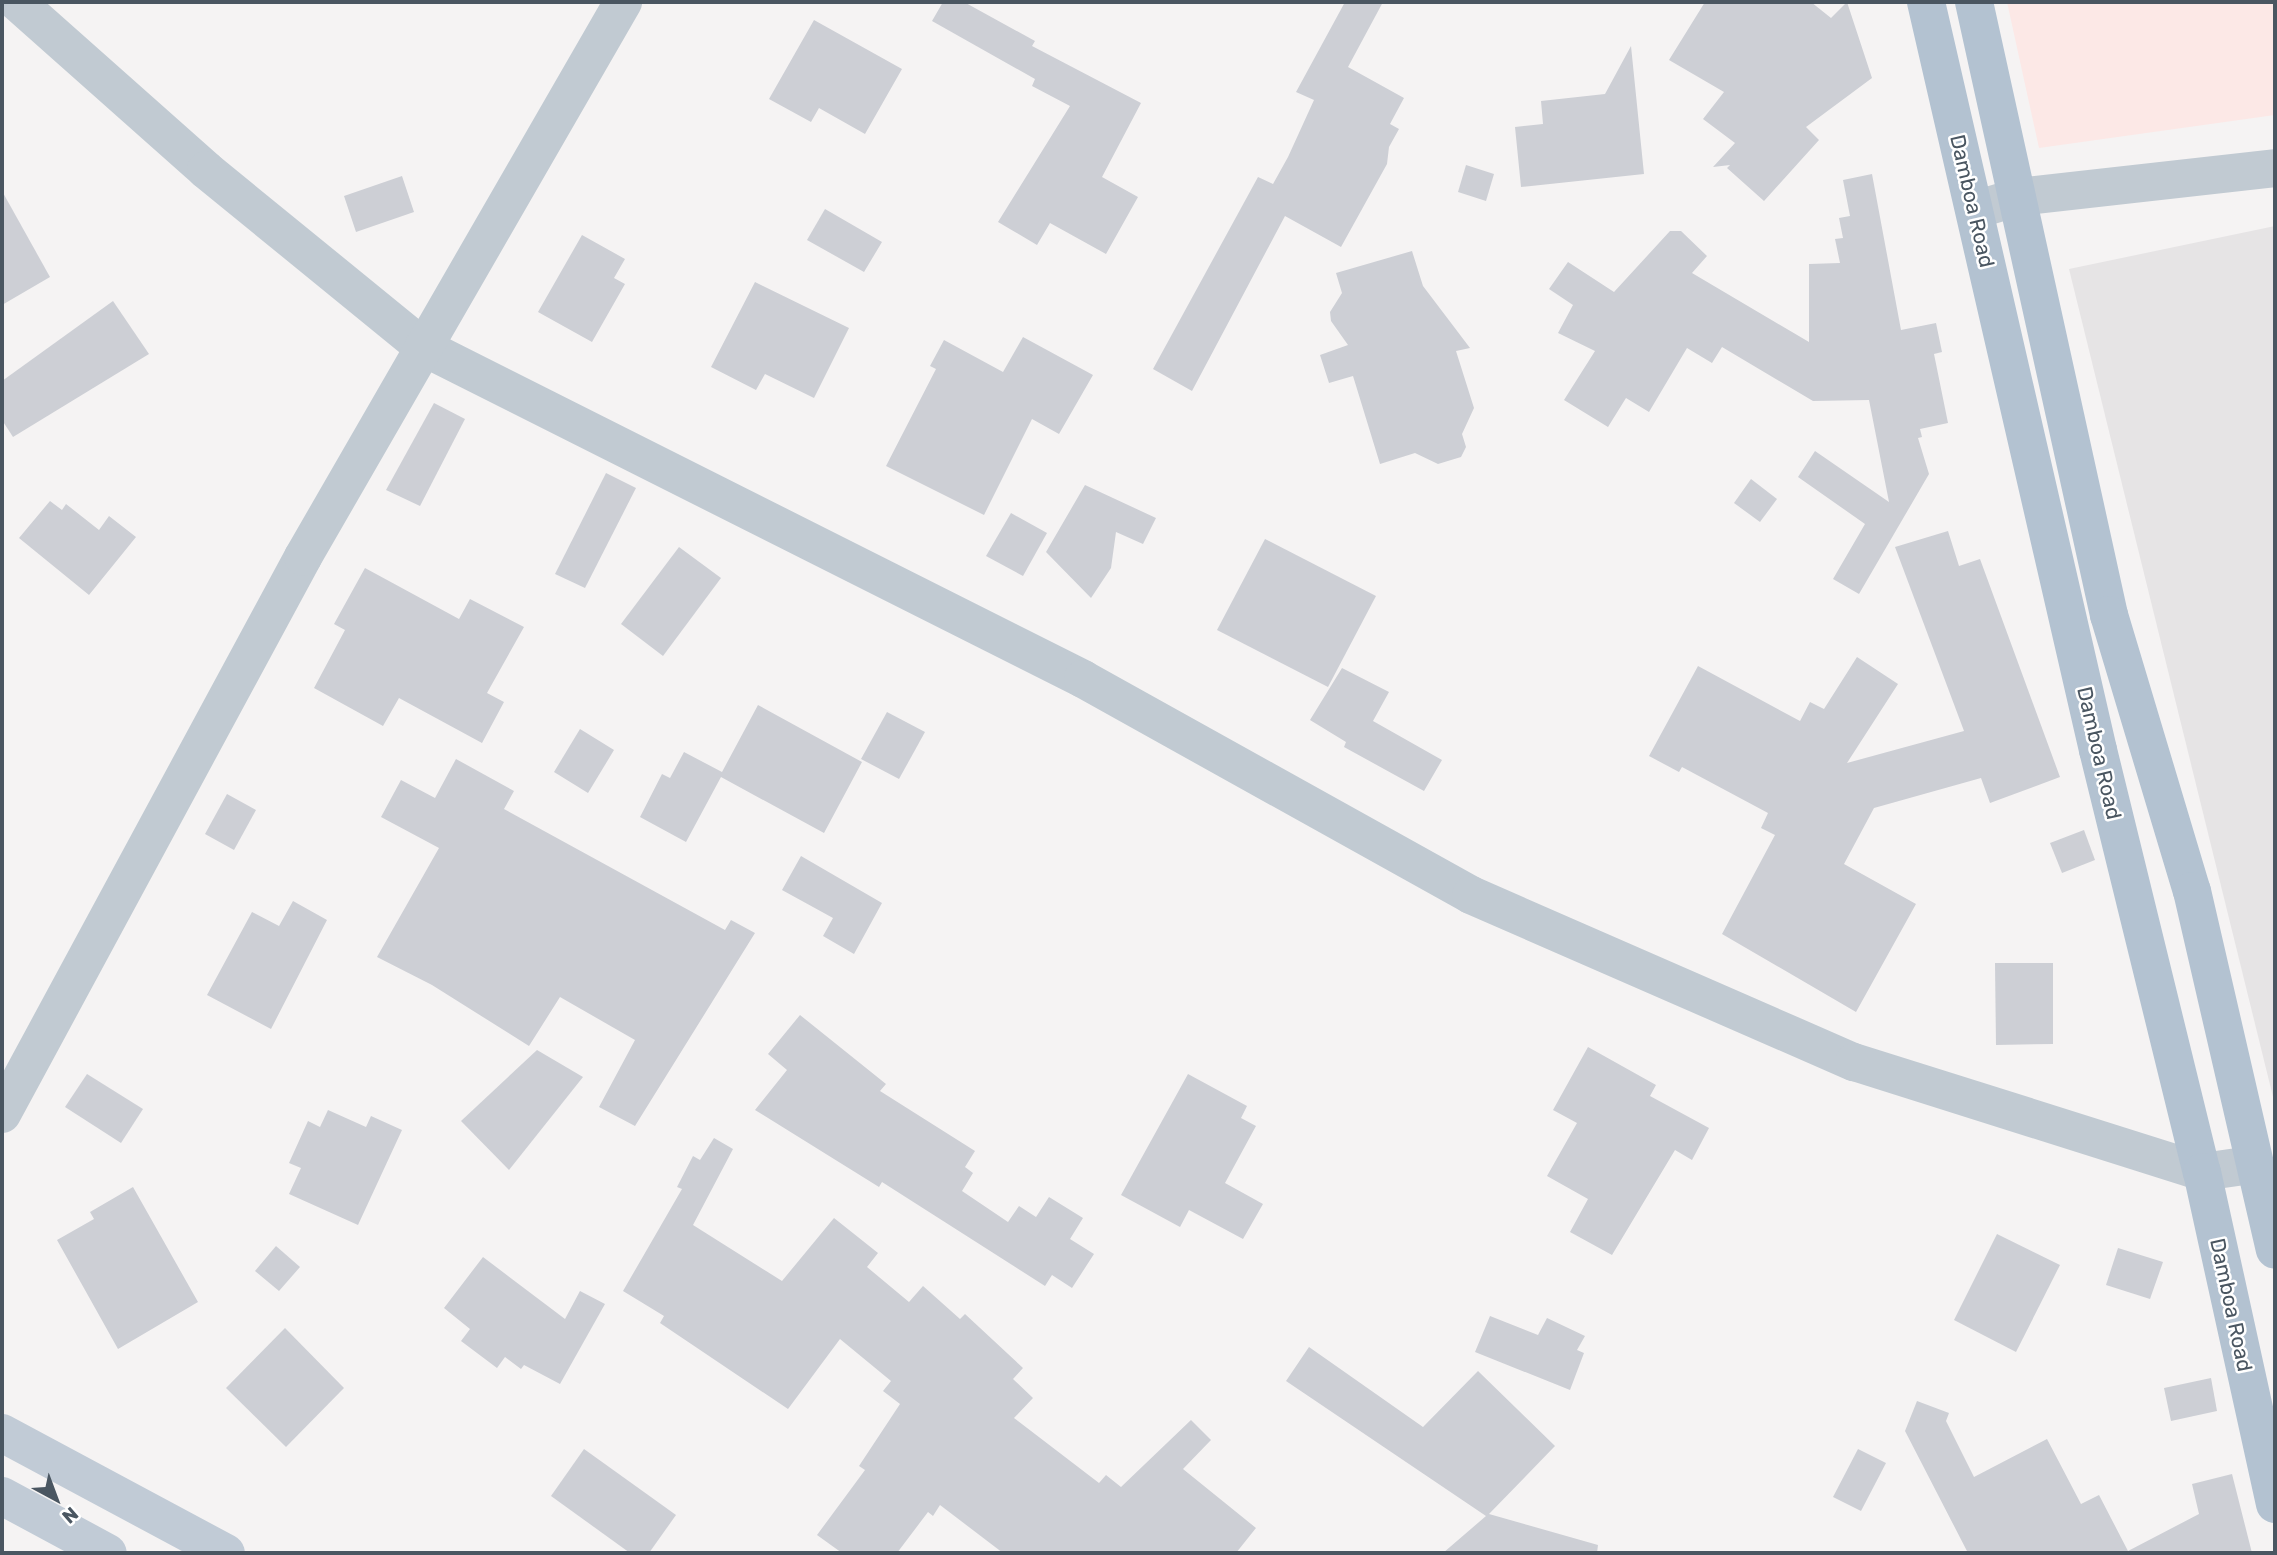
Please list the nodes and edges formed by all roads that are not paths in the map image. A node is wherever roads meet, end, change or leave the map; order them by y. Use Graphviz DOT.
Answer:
graph roads {
  1 [pos="17,2"];
  2 [pos="623,2"];
  3 [pos="1926,2"];
  4 [pos="1974,2"];
  5 [pos="2275,168"];
  6 [pos="2018,197"];
  7 [pos="1975,210"];
  8 [pos="424,347"];
  9 [pos="2,1114"];
  10 [pos="2252,1165"];
  11 [pos="2202,1172"];
  12 [pos="2275,1250"];
  13 [pos="2,1433"];
  14 [pos="2,1496"];
  15 [pos="2275,1504"];
  16 [pos="108,1553"];
  17 [pos="226,1553"];
  1 -- 8 [label="street"];
  2 -- 8 [label="street"];
  3 -- 7 [label="main road, Damboa Road"];
  4 -- 6 [label="main road"];
  5 -- 6 [label="street"];
  6 -- 7 [label="street"];
  6 -- 10 [label="main road"];
  7 -- 11 [label="main road, Damboa Road"];
  8 -- 9 [label="street"];
  8 -- 11 [label="street"];
  10 -- 11 [label="street"];
  10 -- 12 [label="main road"];
  11 -- 15 [label="main road, Damboa Road"];
  13 -- 17 [label="main road"];
  14 -- 16 [label="main road"];
}
